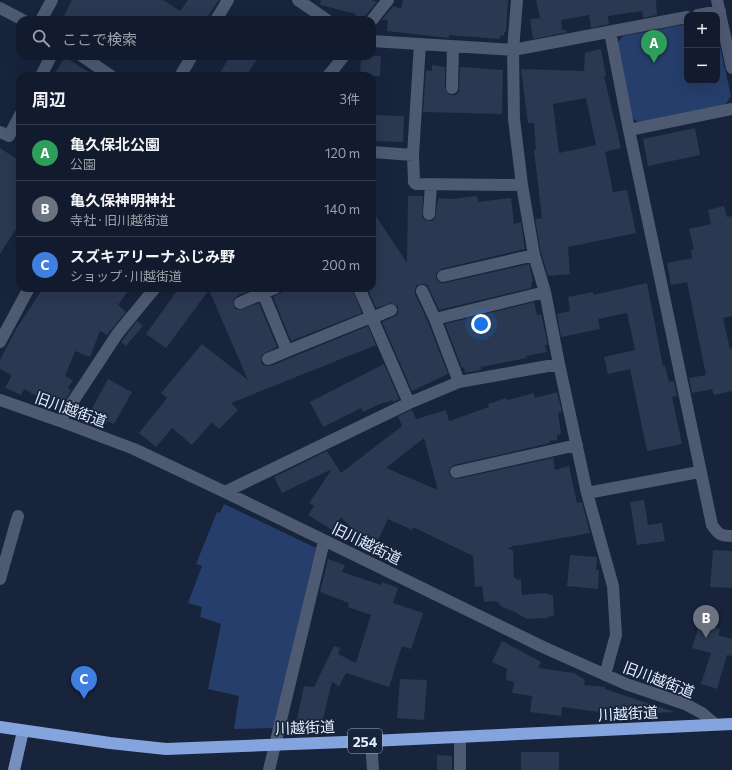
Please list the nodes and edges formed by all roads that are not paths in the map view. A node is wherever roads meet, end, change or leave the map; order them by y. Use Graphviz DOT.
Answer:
graph roads {
  1 [pos="52,0"];
  2 [pos="228,0"];
  3 [pos="298,0"];
  4 [pos="388,0"];
  5 [pos="517,0"];
  6 [pos="718,5"];
  7 [pos="0,8"];
  8 [pos="704,12"];
  9 [pos="16,16"];
  10 [pos="43,16"];
  11 [pos="218,16"];
  12 [pos="321,16"];
  13 [pos="375,16"];
  14 [pos="684,18"];
  15 [pos="610,32"];
  16 [pos="376,41"];
  17 [pos="420,44"];
  18 [pos="453,47"];
  19 [pos="513,50"];
  20 [pos="49,60"];
  21 [pos="88,60"];
  22 [pos="190,60"];
  23 [pos="341,60"];
  24 [pos="732,68"];
  25 [pos="43,72"];
  26 [pos="105,72"];
  27 [pos="182,72"];
  28 [pos="331,72"];
  29 [pos="452,88"];
  30 [pos="732,109"];
  31 [pos="16,123"];
  32 [pos="629,130"];
  33 [pos="0,132"];
  34 [pos="376,152"];
  35 [pos="413,155"];
  36 [pos="431,184"];
  37 [pos="522,185"];
  38 [pos="429,214"];
  39 [pos="534,254"];
  40 [pos="443,276"];
  41 [pos="422,291"];
  42 [pos="27,292"];
  43 [pos="152,292"];
  44 [pos="361,292"];
  45 [pos="545,292"];
  46 [pos="262,293"];
  47 [pos="240,303"];
  48 [pos="391,310"];
  49 [pos="372,318"];
  50 [pos="435,319"];
  51 [pos="0,342"];
  52 [pos="287,351"];
  53 [pos="268,359"];
  54 [pos="559,364"];
  55 [pos="460,382"];
  56 [pos="0,400"];
  57 [pos="410,403"];
  58 [pos="60,421"];
  59 [pos="577,445"];
  60 [pos="456,472"];
  61 [pos="700,472"];
  62 [pos="225,492"];
  63 [pos="587,493"];
  64 [pos="18,516"];
  65 [pos="732,536"];
  66 [pos="324,541"];
  67 [pos="0,579"];
  68 [pos="605,675"];
  69 [pos="715,724"];
  70 [pos="732,724"];
  71 [pos="0,727"];
  72 [pos="23,731"];
  73 [pos="460,737"];
  74 [pos="371,741"];
  75 [pos="275,744"];
  76 [pos="14,770"];
  77 [pos="269,770"];
  78 [pos="373,770"];
  79 [pos="460,770"];
  1 -- 10 [label="street"];
  2 -- 11 [label="street"];
  3 -- 12 [label="street"];
  4 -- 13 [label="street"];
  5 -- 19 [label="street"];
  6 -- 8 [label="street"];
  6 -- 24 [label="street"];
  7 -- 9 [label="street"];
  14 -- 15 [label="street"];
  15 -- 19 [label="street"];
  15 -- 32 [label="street"];
  16 -- 17 [label="street"];
  17 -- 18 [label="street"];
  17 -- 35 [label="street"];
  18 -- 19 [label="street"];
  18 -- 29 [label="street"];
  19 -- 37 [label="street"];
  20 -- 25 [label="street"];
  21 -- 26 [label="street"];
  22 -- 27 [label="street"];
  23 -- 28 [label="street"];
  30 -- 32 [label="street"];
  31 -- 33 [label="street"];
  32 -- 61 [label="street"];
  34 -- 35 [label="street"];
  35 -- 36 [label="street"];
  36 -- 37 [label="street"];
  36 -- 38 [label="street"];
  37 -- 39 [label="street"];
  39 -- 40 [label="street"];
  39 -- 45 [label="street"];
  41 -- 50 [label="street"];
  42 -- 51 [label="street"];
  43 -- 58 [label="street"];
  44 -- 49 [label="street"];
  45 -- 50 [label="street"];
  45 -- 54 [label="street"];
  46 -- 47 [label="street"];
  46 -- 52 [label="street"];
  48 -- 49 [label="street"];
  49 -- 52 [label="street"];
  49 -- 57 [label="street"];
  50 -- 55 [label="street"];
  52 -- 53 [label="street"];
  54 -- 55 [label="street"];
  54 -- 59 [label="street"];
  55 -- 57 [label="street"];
  56 -- 58 [label="street, 旧川越街道"];
  57 -- 62 [label="street"];
  58 -- 62 [label="street, 旧川越街道"];
  59 -- 60 [label="street"];
  59 -- 63 [label="street"];
  61 -- 63 [label="street"];
  61 -- 65 [label="street"];
  62 -- 66 [label="street, 旧川越街道"];
  63 -- 68 [label="street"];
  64 -- 67 [label="street"];
  66 -- 68 [label="street, 旧川越街道"];
  66 -- 75 [label="street"];
  68 -- 69 [label="street, 旧川越街道"];
  69 -- 70 [label="highway, 川越街道 / 254"];
  69 -- 73 [label="highway, 川越街道 / 254"];
  71 -- 72 [label="highway, 川越街道 / 254"];
  72 -- 75 [label="highway, 川越街道 / 254"];
  72 -- 76 [label="main road"];
  73 -- 74 [label="highway, 川越街道 / 254"];
  73 -- 79 [label="street"];
  74 -- 75 [label="highway, 川越街道 / 254"];
  74 -- 78 [label="street"];
  75 -- 77 [label="street"];
}
